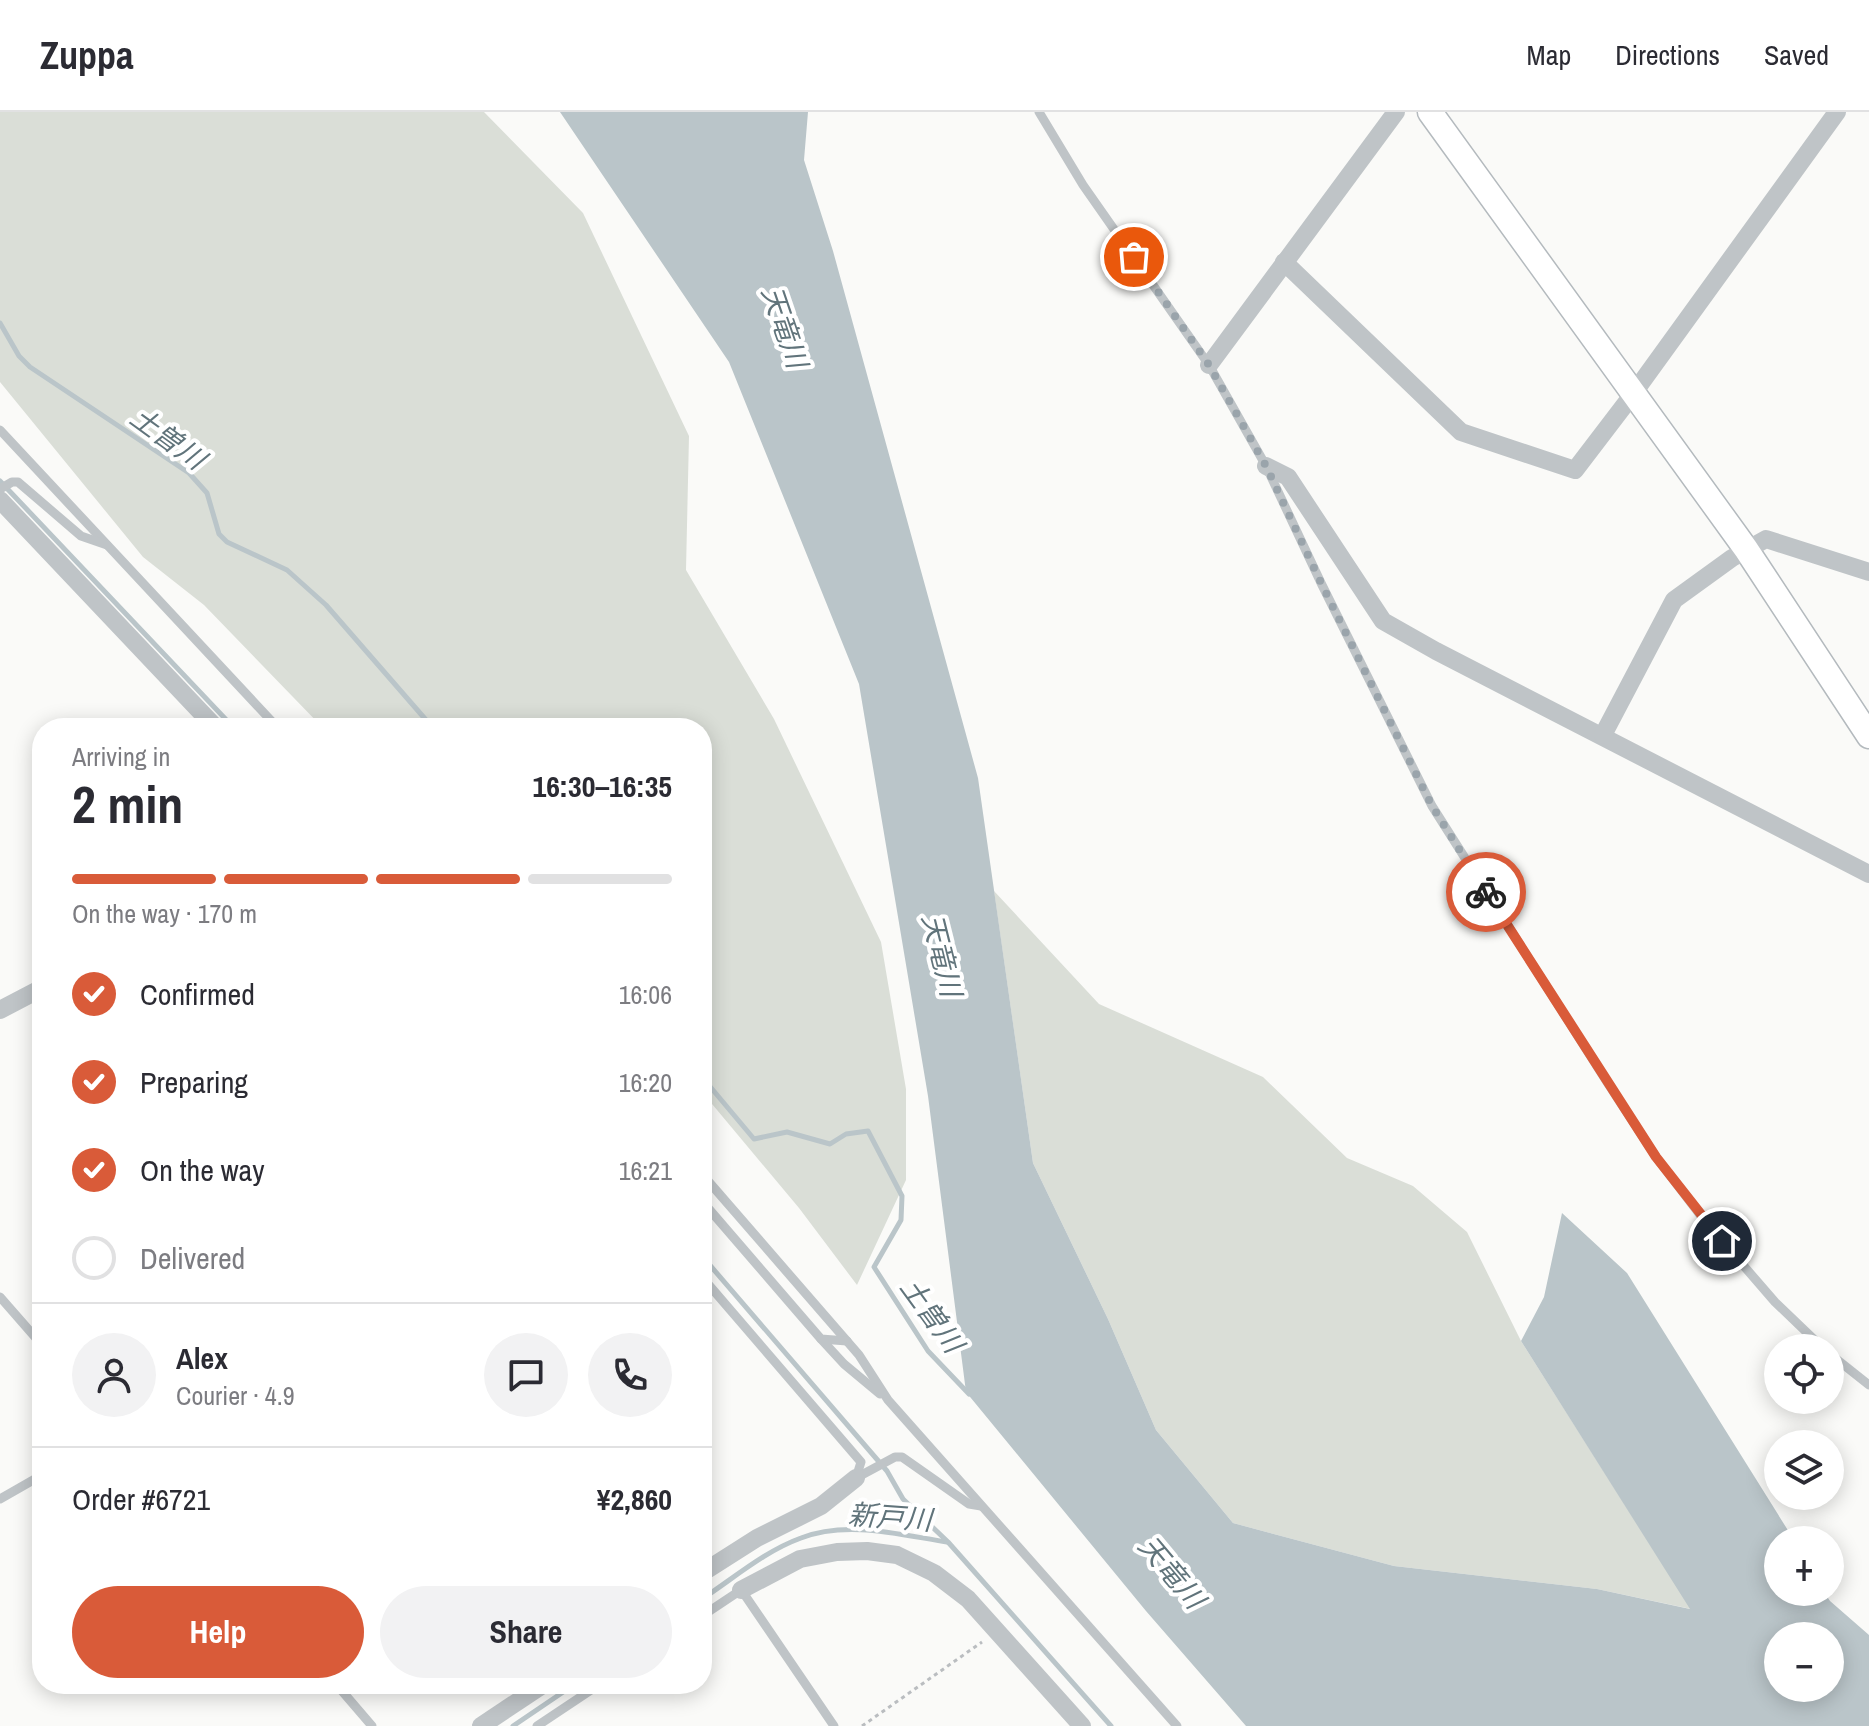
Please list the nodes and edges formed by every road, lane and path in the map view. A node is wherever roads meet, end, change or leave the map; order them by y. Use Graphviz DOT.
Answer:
graph roads {
  1 [pos="1039,112"];
  2 [pos="1396,112"];
  3 [pos="1430,112"];
  4 [pos="1837,112"];
  5 [pos="1284,262"];
  6 [pos="1209,365"];
  7 [pos="1633,394"];
  8 [pos="0,430"];
  9 [pos="1266,466"];
  10 [pos="0,489"];
  11 [pos="0,500"];
  12 [pos="110,546"];
  13 [pos="1746,549"];
  14 [pos="1869,572"];
  15 [pos="207,718"];
  16 [pos="269,718"];
  17 [pos="1603,735"];
  18 [pos="1869,736"];
  19 [pos="1869,874"];
  20 [pos="32,993"];
  21 [pos="0,1010"];
  22 [pos="712,1186"];
  23 [pos="712,1213"];
  24 [pos="712,1289"];
  25 [pos="0,1297"];
  26 [pos="32,1334"];
  27 [pos="1808,1334"];
  28 [pos="821,1339"];
  29 [pos="847,1341"];
  30 [pos="1844,1365"];
  31 [pos="1869,1385"];
  32 [pos="888,1400"];
  33 [pos="865,1474"];
  34 [pos="32,1481"];
  35 [pos="0,1499"];
  36 [pos="981,1506"];
  37 [pos="712,1567"];
  38 [pos="740,1588"];
  39 [pos="712,1609"];
  40 [pos="1000,1634"];
  41 [pos="345,1694"];
  42 [pos="529,1694"];
  43 [pos="585,1694"];
  44 [pos="372,1726"];
  45 [pos="481,1726"];
  46 [pos="537,1726"];
  47 [pos="834,1726"];
  48 [pos="862,1726"];
  49 [pos="1082,1726"];
  50 [pos="1177,1726"];
  1 -- 6 [label="lane"];
  2 -- 5 [label="street"];
  3 -- 7 [label="street"];
  4 -- 7 [label="street"];
  5 -- 6 [label="street"];
  5 -- 7 [label="street"];
  6 -- 9 [label="lane"];
  7 -- 13 [label="street"];
  8 -- 12 [label="lane"];
  9 -- 17 [label="street"];
  9 -- 27 [label="lane"];
  10 -- 12 [label="lane"];
  11 -- 15 [label="street"];
  12 -- 16 [label="lane"];
  13 -- 14 [label="street"];
  13 -- 17 [label="street"];
  13 -- 18 [label="street"];
  17 -- 19 [label="street"];
  20 -- 21 [label="street"];
  22 -- 29 [label="lane"];
  23 -- 28 [label="lane"];
  24 -- 33 [label="lane"];
  25 -- 26 [label="lane"];
  28 -- 29 [label="lane"];
  28 -- 32 [label="lane"];
  29 -- 32 [label="lane"];
  30 -- 31 [label="lane"];
  32 -- 36 [label="lane"];
  33 -- 36 [label="lane"];
  33 -- 37 [label="street"];
  34 -- 35 [label="lane"];
  36 -- 50 [label="lane"];
  38 -- 39 [label="lane"];
  38 -- 40 [label="street"];
  38 -- 47 [label="lane"];
  40 -- 48 [label="path"];
  40 -- 49 [label="street"];
  41 -- 44 [label="lane"];
  42 -- 45 [label="street"];
  43 -- 46 [label="lane"];
}
